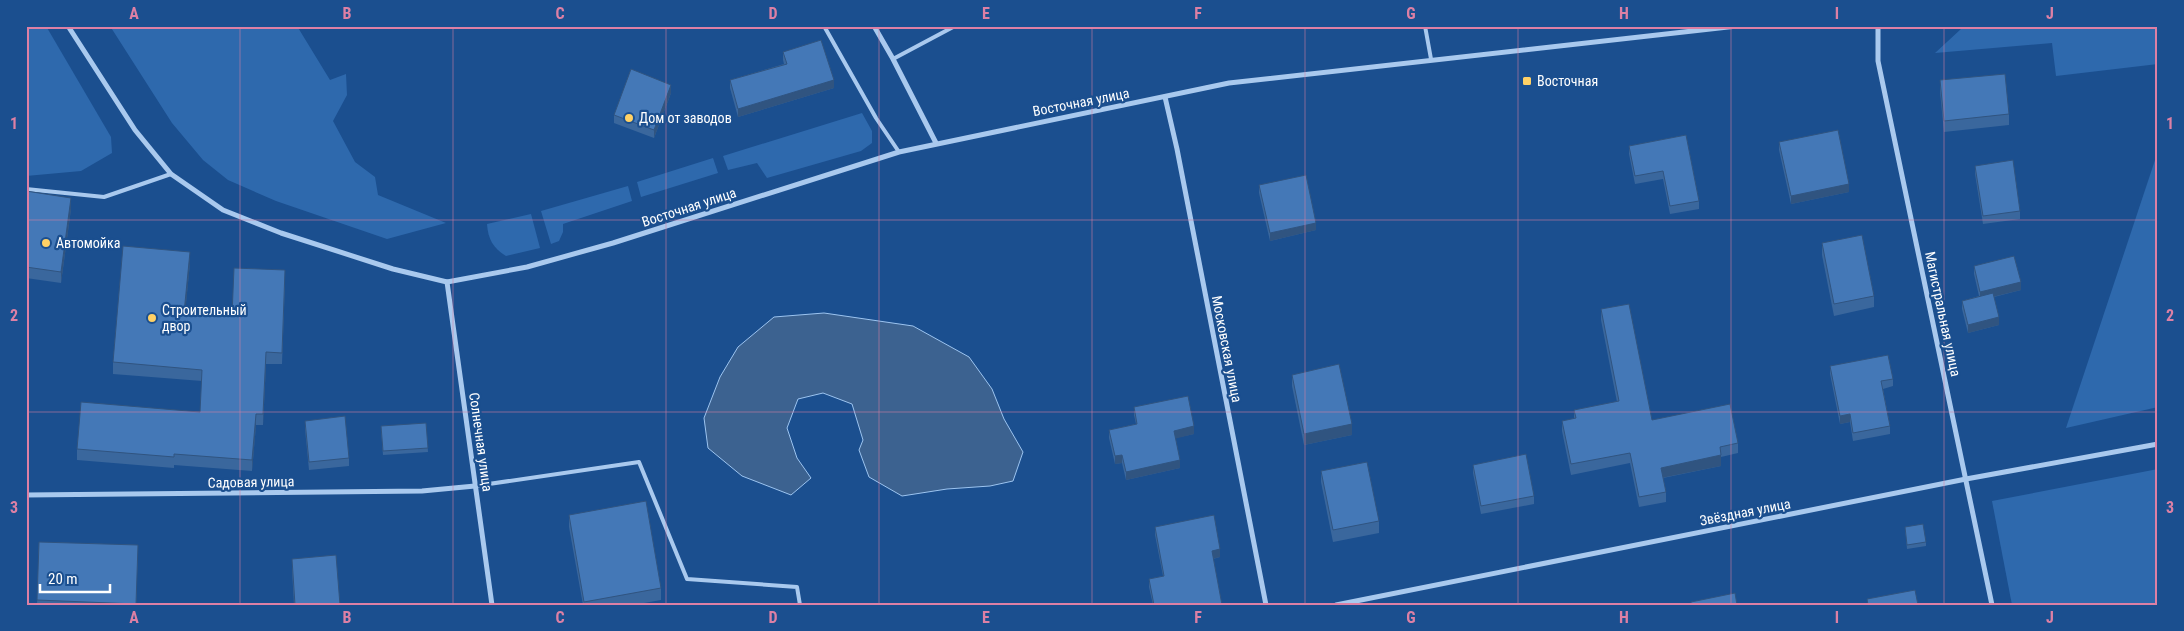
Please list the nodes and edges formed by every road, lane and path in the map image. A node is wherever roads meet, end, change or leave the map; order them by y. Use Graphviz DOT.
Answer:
graph roads {
  1 [pos="68,26"];
  2 [pos="824,26"];
  3 [pos="874,26"];
  4 [pos="955,26"];
  5 [pos="1425,26"];
  6 [pos="1678,26"];
  7 [pos="1737,26"];
  8 [pos="1878,26"];
  9 [pos="1679,34"];
  10 [pos="893,59"];
  11 [pos="1431,59"];
  12 [pos="1165,97"];
  13 [pos="936,142"];
  14 [pos="899,152"];
  15 [pos="171,174"];
  16 [pos="26,190"];
  17 [pos="447,282"];
  18 [pos="2158,444"];
  19 [pos="1966,480"];
  20 [pos="476,486"];
  21 [pos="26,496"];
  22 [pos="492,605"];
  23 [pos="800,605"];
  24 [pos="1266,605"];
  25 [pos="1336,605"];
  26 [pos="1992,605"];
  1 -- 15 [label="street"];
  2 -- 14 [label="lane"];
  3 -- 10 [label="street"];
  4 -- 10 [label="lane"];
  5 -- 11 [label="lane"];
  6 -- 9 [label="lane"];
  7 -- 9 [label="street, Восточная улица"];
  8 -- 19 [label="street, Магистральная улица"];
  9 -- 11 [label="street, Восточная улица"];
  10 -- 13 [label="street"];
  11 -- 12 [label="street, Восточная улица"];
  12 -- 13 [label="street, Восточная улица"];
  12 -- 24 [label="street, Московская улица"];
  13 -- 14 [label="street, Восточная улица"];
  14 -- 17 [label="street, Восточная улица"];
  15 -- 16 [label="lane"];
  15 -- 17 [label="street"];
  17 -- 20 [label="street, Солнечная улица"];
  18 -- 19 [label="street, Звёздная улица"];
  19 -- 25 [label="street, Звёздная улица"];
  19 -- 26 [label="street, Магистральная улица"];
  20 -- 21 [label="street, Садовая улица"];
  20 -- 22 [label="street, Солнечная улица"];
  20 -- 23 [label="lane"];
}
